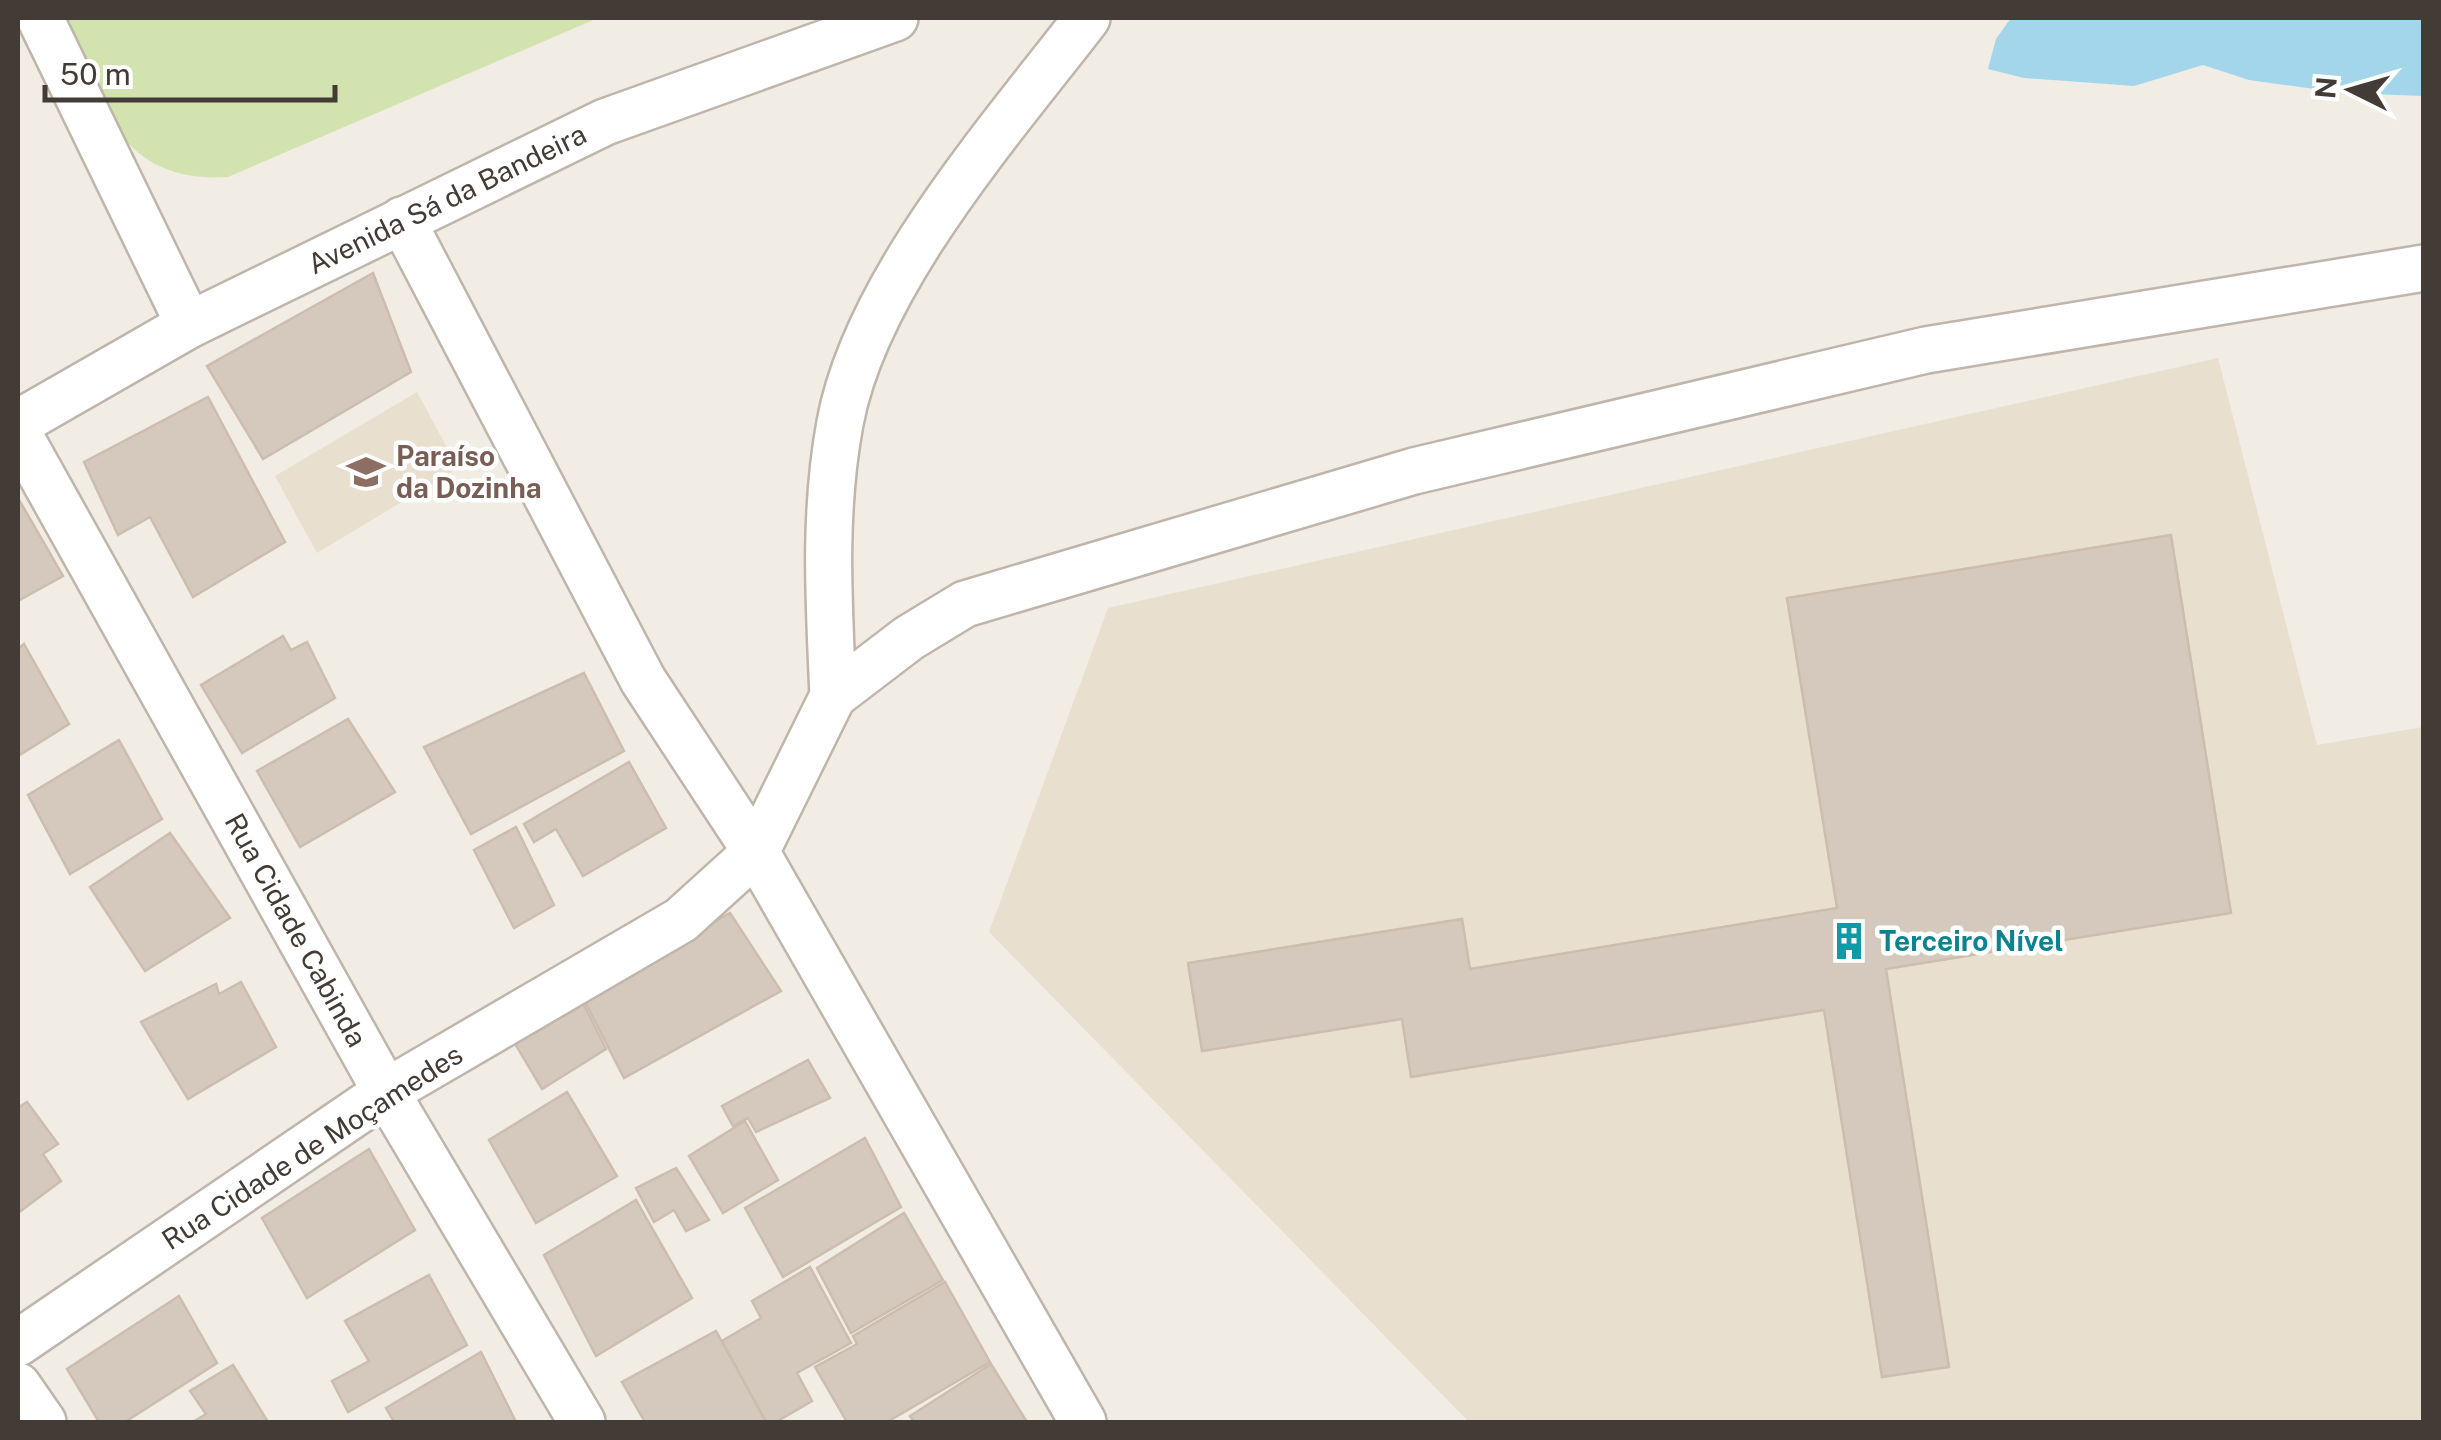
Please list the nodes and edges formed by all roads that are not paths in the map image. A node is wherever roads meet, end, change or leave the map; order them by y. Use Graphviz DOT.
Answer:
graph roads {
  1 [pos="40,18"];
  2 [pos="895,18"];
  3 [pos="1087,18"];
  4 [pos="402,220"];
  5 [pos="2424,268"];
  6 [pos="189,326"];
  7 [pos="18,423"];
  8 [pos="18,434"];
  9 [pos="834,696"];
  10 [pos="756,852"];
  11 [pos="386,1092"];
  12 [pos="18,1344"];
  13 [pos="18,1386"];
  14 [pos="43,1422"];
  15 [pos="582,1422"];
  16 [pos="1084,1422"];
  1 -- 6 [label="street"];
  2 -- 4 [label="street, Avenida Sá da Bandeira"];
  3 -- 9 [label="street"];
  4 -- 6 [label="street, Avenida Sá da Bandeira"];
  4 -- 10 [label="street"];
  5 -- 9 [label="street"];
  6 -- 7 [label="street, Avenida Sá da Bandeira"];
  8 -- 11 [label="street, Rua Cidade Cabinda"];
  9 -- 10 [label="street"];
  10 -- 11 [label="street, Rua Cidade de Moçamedes"];
  10 -- 16 [label="street"];
  11 -- 12 [label="street, Rua Cidade de Moçamedes"];
  11 -- 15 [label="street, Rua Cidade Cabinda"];
  13 -- 14 [label="street"];
}
